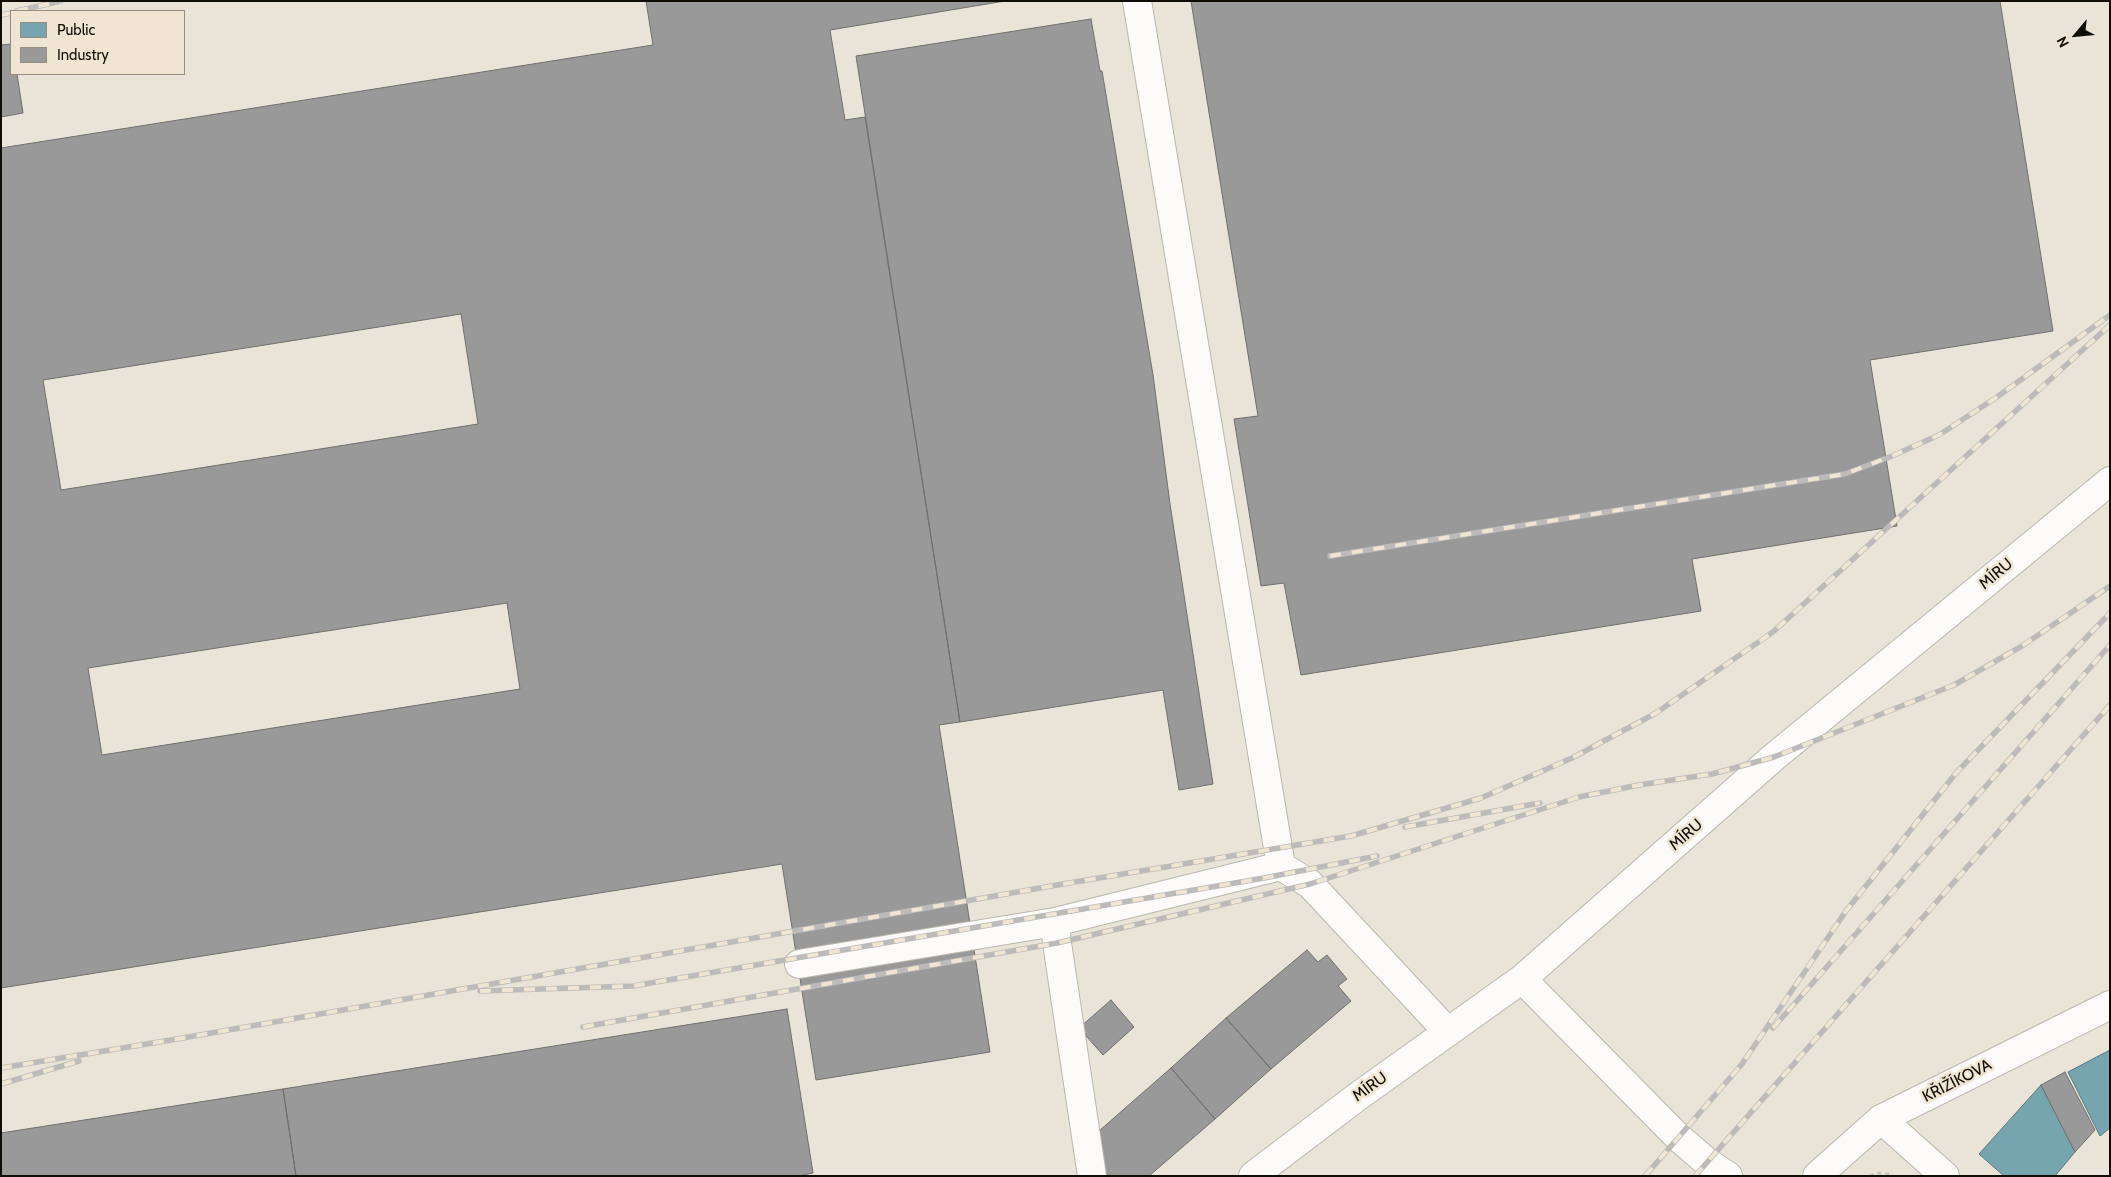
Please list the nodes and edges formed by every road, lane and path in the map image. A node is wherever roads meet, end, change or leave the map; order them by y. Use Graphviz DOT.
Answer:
graph roads {
  1 [pos="1137,1"];
  2 [pos="2110,480"];
  3 [pos="1281,866"];
  4 [pos="1055,922"];
  5 [pos="799,964"];
  6 [pos="1522,979"];
  7 [pos="2110,1005"];
  8 [pos="1448,1032"];
  9 [pos="1881,1119"];
  10 [pos="1092,1176"];
  11 [pos="1253,1176"];
  12 [pos="1728,1176"];
  13 [pos="1817,1176"];
  14 [pos="1870,1176"];
  15 [pos="1898,1176"];
  16 [pos="1945,1176"];
  1 -- 3 [label="street"];
  2 -- 6 [label="street, MÍRU"];
  3 -- 4 [label="street"];
  3 -- 8 [label="street"];
  4 -- 5 [label="street"];
  4 -- 10 [label="street"];
  6 -- 8 [label="street, MÍRU"];
  6 -- 12 [label="street"];
  7 -- 9 [label="street, KŘIŽÍKOVA"];
  8 -- 11 [label="street, MÍRU"];
  9 -- 13 [label="street, KŘIŽÍKOVA"];
  9 -- 16 [label="street"];
  14 -- 15 [label="path"];
}
